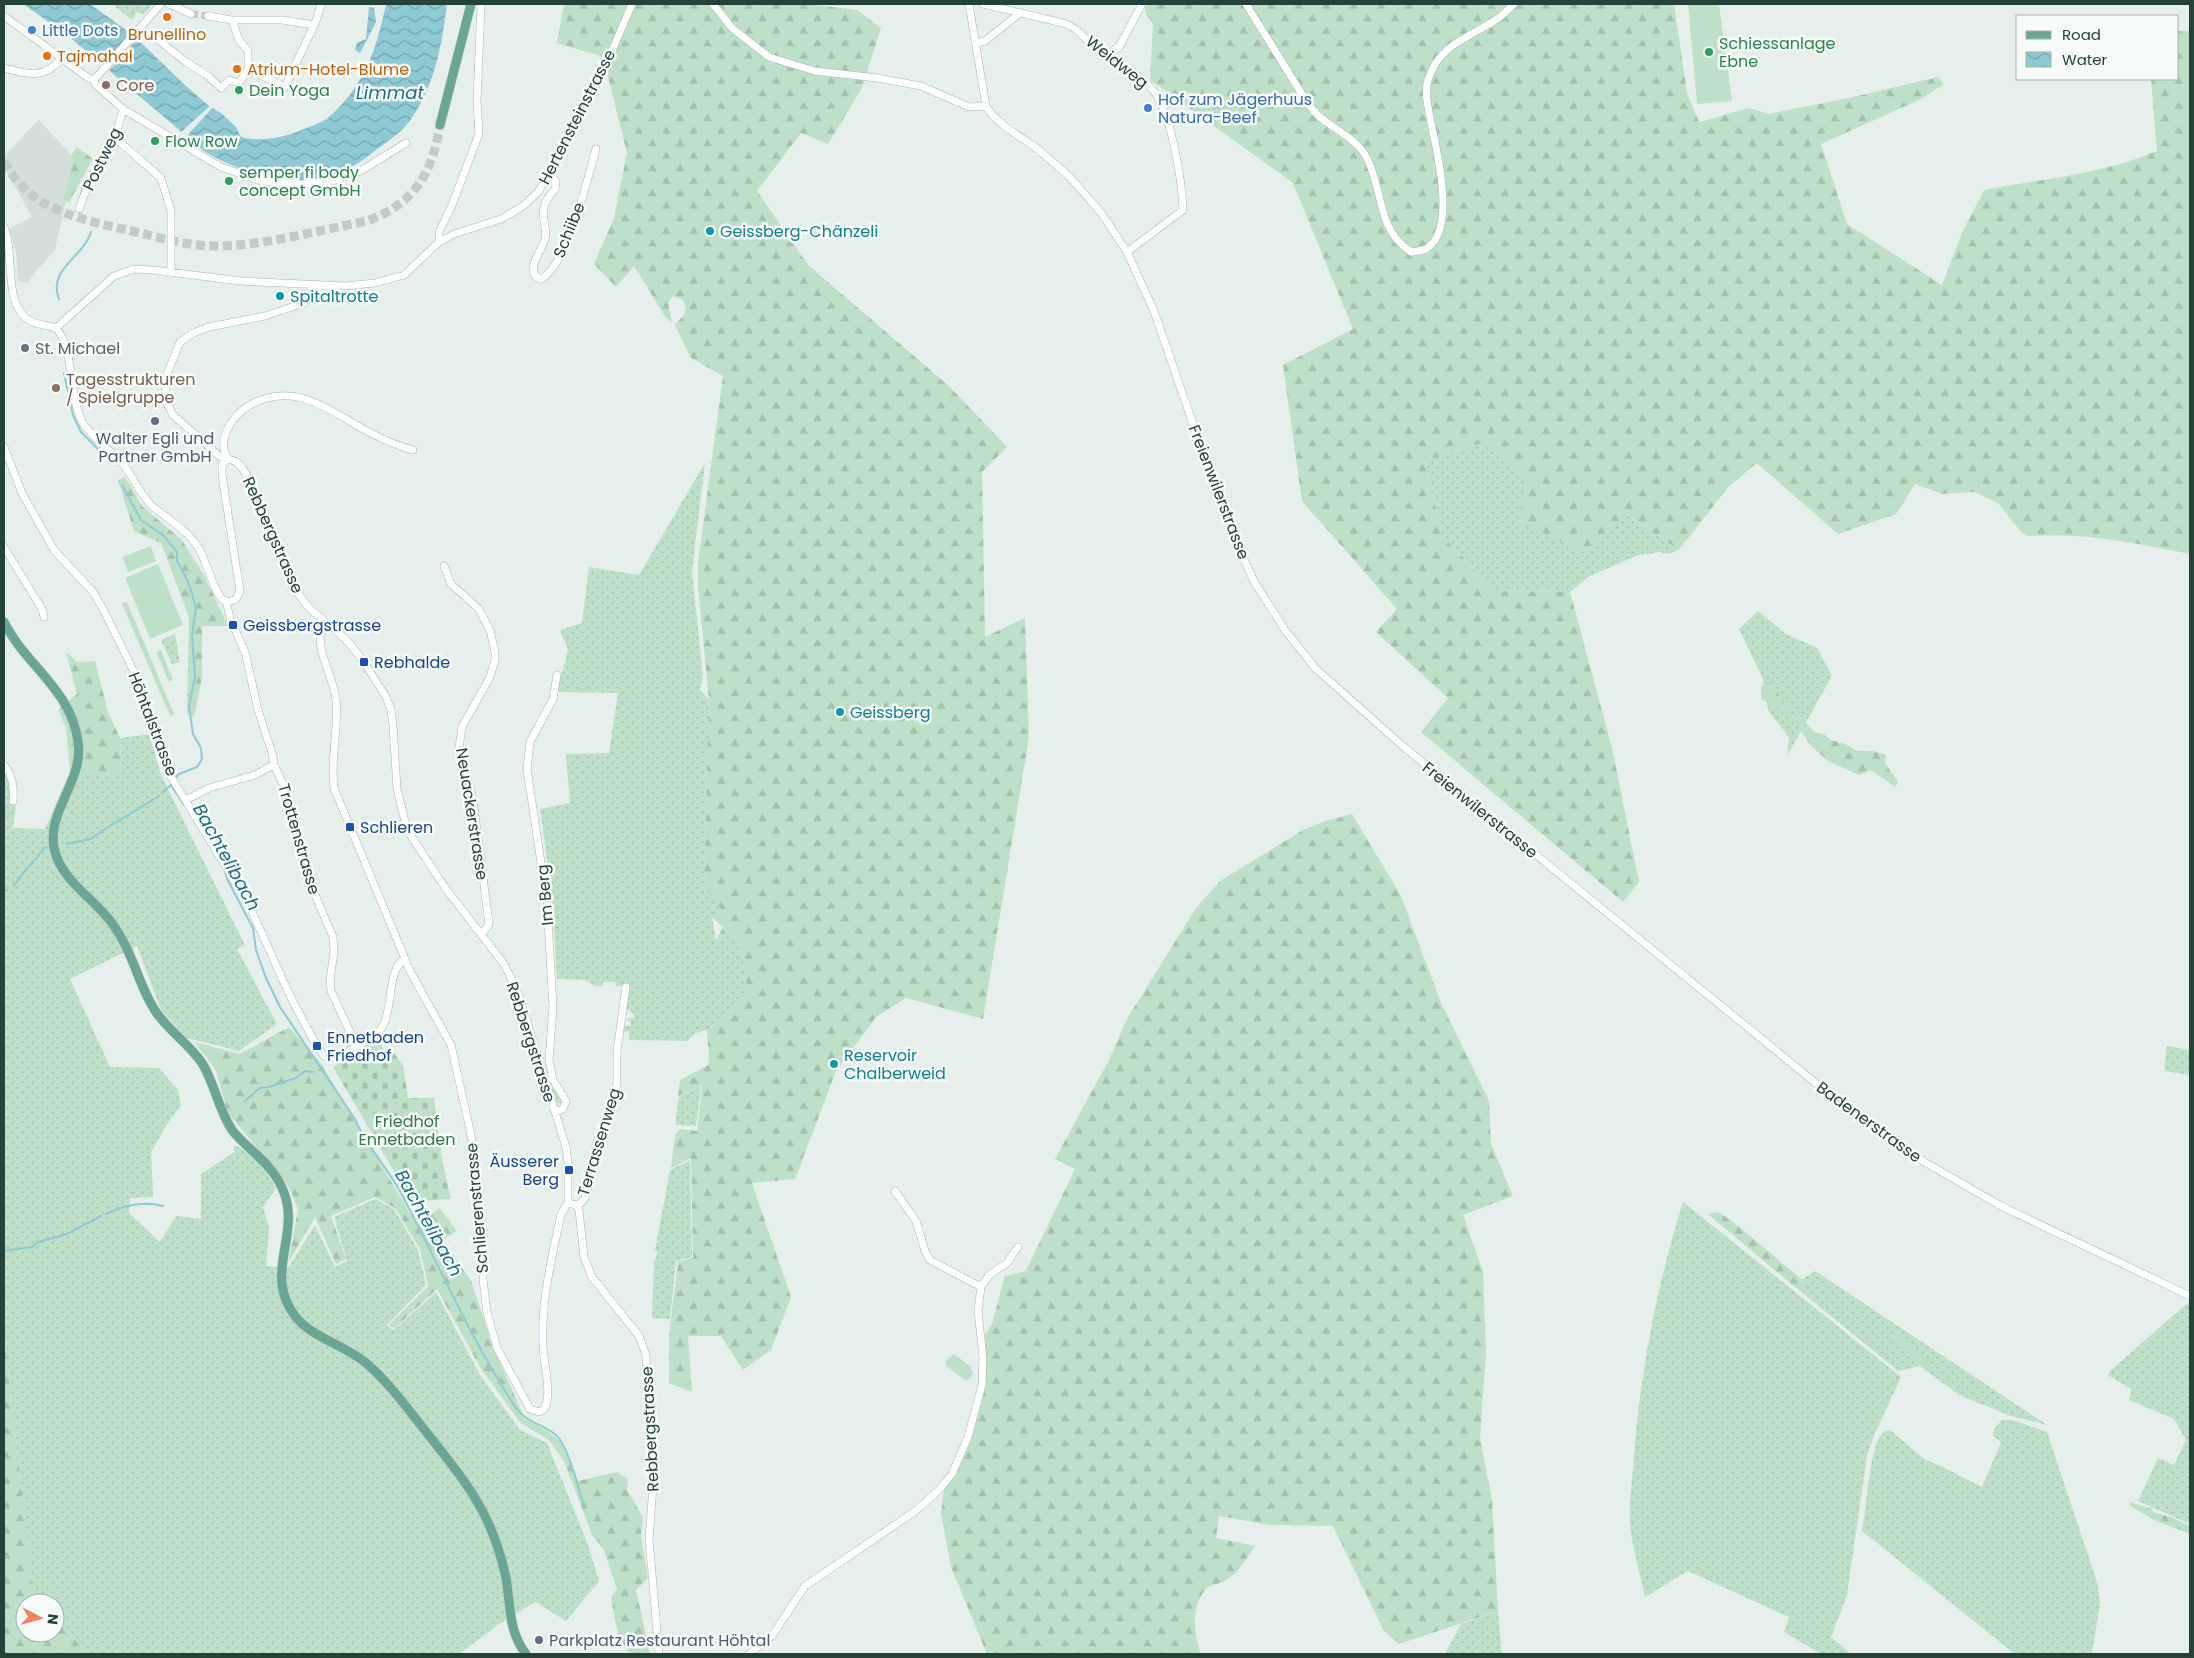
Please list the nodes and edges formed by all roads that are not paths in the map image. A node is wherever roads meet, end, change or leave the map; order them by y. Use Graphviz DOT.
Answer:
graph roads {
  1 [pos="161,4"];
  2 [pos="169,4"];
  3 [pos="321,4"];
  4 [pos="472,4"];
  5 [pos="481,4"];
  6 [pos="632,4"];
  7 [pos="713,4"];
  8 [pos="969,4"];
  9 [pos="983,4"];
  10 [pos="1142,4"];
  11 [pos="1246,4"];
  12 [pos="1514,4"];
  13 [pos="191,14"];
  14 [pos="1019,14"];
  15 [pos="4,16"];
  16 [pos="208,16"];
  17 [pos="232,20"];
  18 [pos="314,25"];
  19 [pos="152,36"];
  20 [pos="976,43"];
  21 [pos="1106,56"];
  22 [pos="61,59"];
  23 [pos="4,68"];
  24 [pos="248,69"];
  25 [pos="94,80"];
  26 [pos="986,106"];
  27 [pos="123,109"];
  28 [pos="441,122"];
  29 [pos="115,138"];
  30 [pos="406,143"];
  31 [pos="596,149"];
  32 [pos="549,175"];
  33 [pos="79,209"];
  34 [pos="4,227"];
  35 [pos="439,242"];
  36 [pos="1127,252"];
  37 [pos="172,272"];
  38 [pos="312,285"];
  39 [pos="56,328"];
  40 [pos="4,447"];
  41 [pos="413,450"];
  42 [pos="226,460"];
  43 [pos="4,547"];
  44 [pos="444,566"];
  45 [pos="226,601"];
  46 [pos="44,617"];
  47 [pos="4,622"];
  48 [pos="326,623"];
  49 [pos="557,675"];
  50 [pos="4,765"];
  51 [pos="274,765"];
  52 [pos="186,800"];
  53 [pos="13,801"];
  54 [pos="1582,894"];
  55 [pos="482,934"];
  56 [pos="405,959"];
  57 [pos="626,987"];
  58 [pos="357,1047"];
  59 [pos="555,1112"];
  60 [pos="895,1191"];
  61 [pos="568,1203"];
  62 [pos="578,1206"];
  63 [pos="1018,1248"];
  64 [pos="981,1287"];
  65 [pos="2190,1296"];
  66 [pos="526,1654"];
  67 [pos="659,1654"];
  68 [pos="750,1654"];
  1 -- 25 [label="street"];
  2 -- 13 [label="street"];
  3 -- 18 [label="street"];
  4 -- 28 [label="main road"];
  5 -- 35 [label="street"];
  6 -- 32 [label="street, Hertensteinstrasse"];
  7 -- 26 [label="street"];
  8 -- 20 [label="street"];
  9 -- 14 [label="street, Weidweg"];
  10 -- 21 [label="street"];
  11 -- 12 [label="street"];
  14 -- 20 [label="street"];
  14 -- 21 [label="street, Weidweg"];
  15 -- 22 [label="street"];
  16 -- 17 [label="street"];
  17 -- 18 [label="street"];
  17 -- 24 [label="street"];
  18 -- 24 [label="street"];
  19 -- 24 [label="street"];
  20 -- 26 [label="street"];
  21 -- 36 [label="street, Weidweg"];
  22 -- 23 [label="street"];
  22 -- 25 [label="street"];
  25 -- 27 [label="street"];
  26 -- 36 [label="street, Freienwilerstrasse"];
  27 -- 29 [label="street, Postweg"];
  27 -- 30 [label="street"];
  29 -- 33 [label="street, Postweg"];
  29 -- 37 [label="street"];
  31 -- 32 [label="street, Schiibe"];
  32 -- 35 [label="street, Hertensteinstrasse"];
  34 -- 39 [label="street"];
  35 -- 38 [label="street, Hertensteinstrasse"];
  36 -- 54 [label="street, Freienwilerstrasse"];
  37 -- 38 [label="street, Hertensteinstrasse"];
  37 -- 39 [label="street, Hertensteinstrasse"];
  38 -- 42 [label="street, Rebbergstrasse"];
  39 -- 45 [label="street"];
  40 -- 52 [label="street, Höhtalstrasse"];
  41 -- 42 [label="street"];
  42 -- 45 [label="street"];
  42 -- 48 [label="street, Rebbergstrasse"];
  43 -- 46 [label="street"];
  44 -- 55 [label="street, Neuackerstrasse"];
  45 -- 51 [label="street, Trottenstrasse"];
  47 -- 66 [label="main road"];
  48 -- 55 [label="street, Rebbergstrasse"];
  48 -- 56 [label="street, Schlierenstrasse"];
  49 -- 59 [label="street, Im Berg"];
  50 -- 53 [label="street"];
  51 -- 52 [label="street"];
  51 -- 58 [label="street, Trottenstrasse"];
  52 -- 58 [label="street, Höhtalstrasse"];
  54 -- 65 [label="street, Badenerstrasse"];
  55 -- 59 [label="street, Rebbergstrasse"];
  56 -- 58 [label="street"];
  56 -- 61 [label="street, Schlierenstrasse"];
  57 -- 62 [label="street, Terrassenweg"];
  59 -- 61 [label="street, Rebbergstrasse"];
  60 -- 64 [label="street"];
  61 -- 62 [label="street"];
  62 -- 67 [label="street, Rebbergstrasse"];
  63 -- 64 [label="street"];
  64 -- 68 [label="street"];
}
